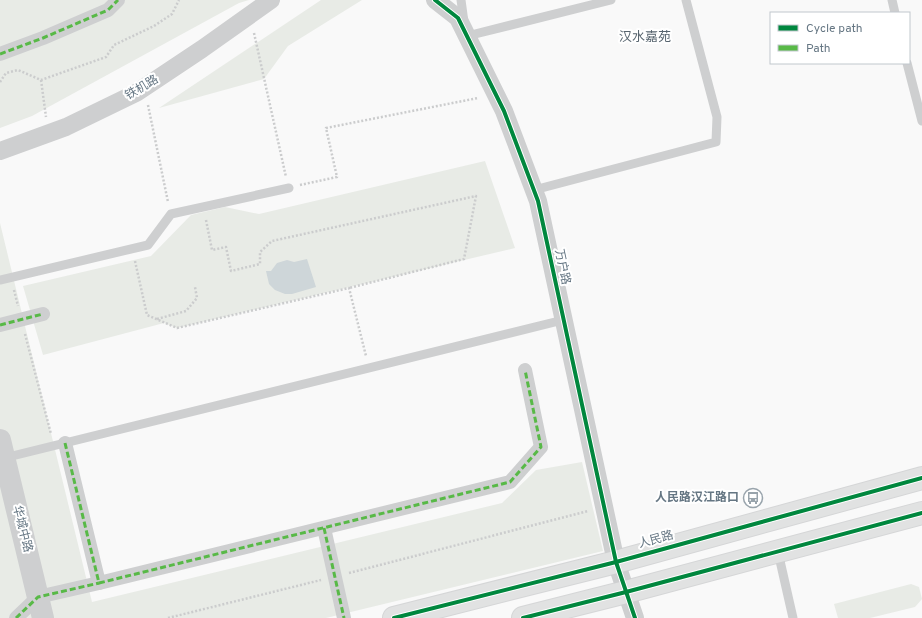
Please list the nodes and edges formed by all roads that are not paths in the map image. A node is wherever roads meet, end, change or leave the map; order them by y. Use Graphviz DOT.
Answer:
graph roads {
  1 [pos="118,0"];
  2 [pos="271,0"];
  3 [pos="435,0"];
  4 [pos="461,0"];
  5 [pos="611,0"];
  6 [pos="686,0"];
  7 [pos="892,0"];
  8 [pos="895,12"];
  9 [pos="466,36"];
  10 [pos="0,54"];
  11 [pos="907,64"];
  12 [pos="922,121"];
  13 [pos="0,151"];
  14 [pos="289,188"];
  15 [pos="534,190"];
  16 [pos="0,280"];
  17 [pos="43,314"];
  18 [pos="563,320"];
  19 [pos="0,325"];
  20 [pos="525,370"];
  21 [pos="60,445"];
  22 [pos="2,449"];
  23 [pos="922,478"];
  24 [pos="922,513"];
  25 [pos="324,528"];
  26 [pos="778,552"];
  27 [pos="616,562"];
  28 [pos="99,583"];
  29 [pos="626,592"];
  30 [pos="38,597"];
  31 [pos="16,618"];
  32 [pos="43,618"];
  33 [pos="344,618"];
  34 [pos="394,618"];
  35 [pos="523,618"];
  36 [pos="635,618"];
  37 [pos="793,618"];
  1 -- 10 [label="street"];
  2 -- 13 [label="street, 铁机路"];
  3 -- 9 [label="street, 万户路"];
  4 -- 9 [label="lane"];
  5 -- 9 [label="lane"];
  6 -- 15 [label="lane"];
  7 -- 8 [label="lane"];
  9 -- 15 [label="street, 万户路"];
  11 -- 12 [label="lane"];
  14 -- 16 [label="lane"];
  15 -- 18 [label="street, 万户路"];
  17 -- 19 [label="street"];
  18 -- 21 [label="lane"];
  18 -- 27 [label="street, 万户路"];
  20 -- 25 [label="street"];
  21 -- 22 [label="lane"];
  21 -- 28 [label="street"];
  22 -- 30 [label="street, 华城中路"];
  23 -- 27 [label="main road, 人民路"];
  24 -- 26 [label="main road"];
  25 -- 28 [label="street"];
  25 -- 33 [label="street"];
  26 -- 29 [label="main road"];
  26 -- 37 [label="lane"];
  27 -- 29 [label="street, 万户路"];
  27 -- 34 [label="main road, 人民路"];
  28 -- 30 [label="street"];
  29 -- 35 [label="main road"];
  29 -- 36 [label="street, 万户路"];
  30 -- 31 [label="street"];
  30 -- 32 [label="street, 华城中路"];
}
